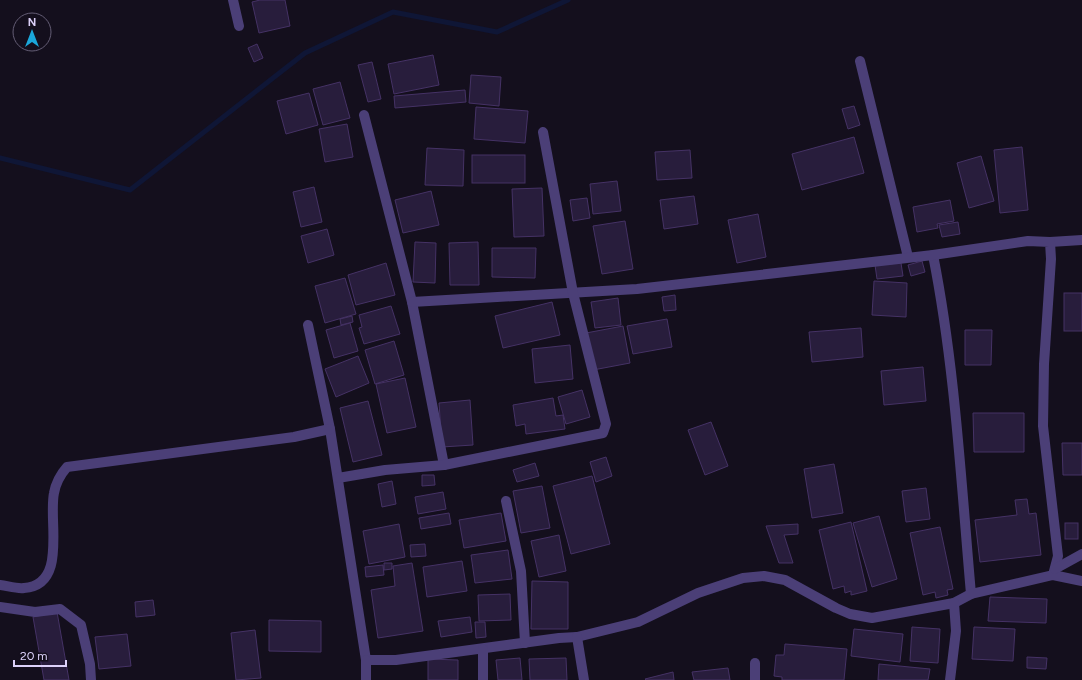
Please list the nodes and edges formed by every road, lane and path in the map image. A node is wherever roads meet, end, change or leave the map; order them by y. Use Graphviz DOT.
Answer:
graph roads {
  1 [pos="233,0"];
  2 [pos="239,26"];
  3 [pos="860,61"];
  4 [pos="364,115"];
  5 [pos="542,132"];
  6 [pos="1082,240"];
  7 [pos="1050,242"];
  8 [pos="932,254"];
  9 [pos="908,257"];
  10 [pos="573,293"];
  11 [pos="412,302"];
  12 [pos="308,326"];
  13 [pos="330,429"];
  14 [pos="444,465"];
  15 [pos="338,478"];
  16 [pos="506,501"];
  17 [pos="1082,554"];
  18 [pos="1054,572"];
  19 [pos="1082,581"];
  20 [pos="0,585"];
  21 [pos="970,594"];
  22 [pos="954,603"];
  23 [pos="0,607"];
  24 [pos="576,637"];
  25 [pos="525,643"];
  26 [pos="483,648"];
  27 [pos="366,660"];
  28 [pos="755,663"];
  29 [pos="91,680"];
  30 [pos="366,680"];
  31 [pos="483,680"];
  32 [pos="584,680"];
  33 [pos="755,680"];
  34 [pos="950,680"];
  1 -- 2 [label="street"];
  3 -- 9 [label="street"];
  4 -- 11 [label="street"];
  5 -- 10 [label="street"];
  6 -- 7 [label="street"];
  7 -- 8 [label="street"];
  7 -- 18 [label="street"];
  8 -- 9 [label="street"];
  8 -- 21 [label="street"];
  9 -- 10 [label="street"];
  10 -- 11 [label="street"];
  10 -- 14 [label="street"];
  11 -- 14 [label="street"];
  12 -- 13 [label="street"];
  13 -- 15 [label="street"];
  13 -- 20 [label="street"];
  14 -- 15 [label="street"];
  15 -- 27 [label="street"];
  16 -- 25 [label="street"];
  17 -- 18 [label="street"];
  18 -- 19 [label="street"];
  18 -- 21 [label="street"];
  21 -- 22 [label="street"];
  22 -- 24 [label="street"];
  22 -- 34 [label="street"];
  23 -- 29 [label="street"];
  24 -- 25 [label="street"];
  24 -- 32 [label="street"];
  25 -- 26 [label="street"];
  26 -- 27 [label="street"];
  26 -- 31 [label="street"];
  27 -- 30 [label="street"];
  28 -- 33 [label="street"];
}
